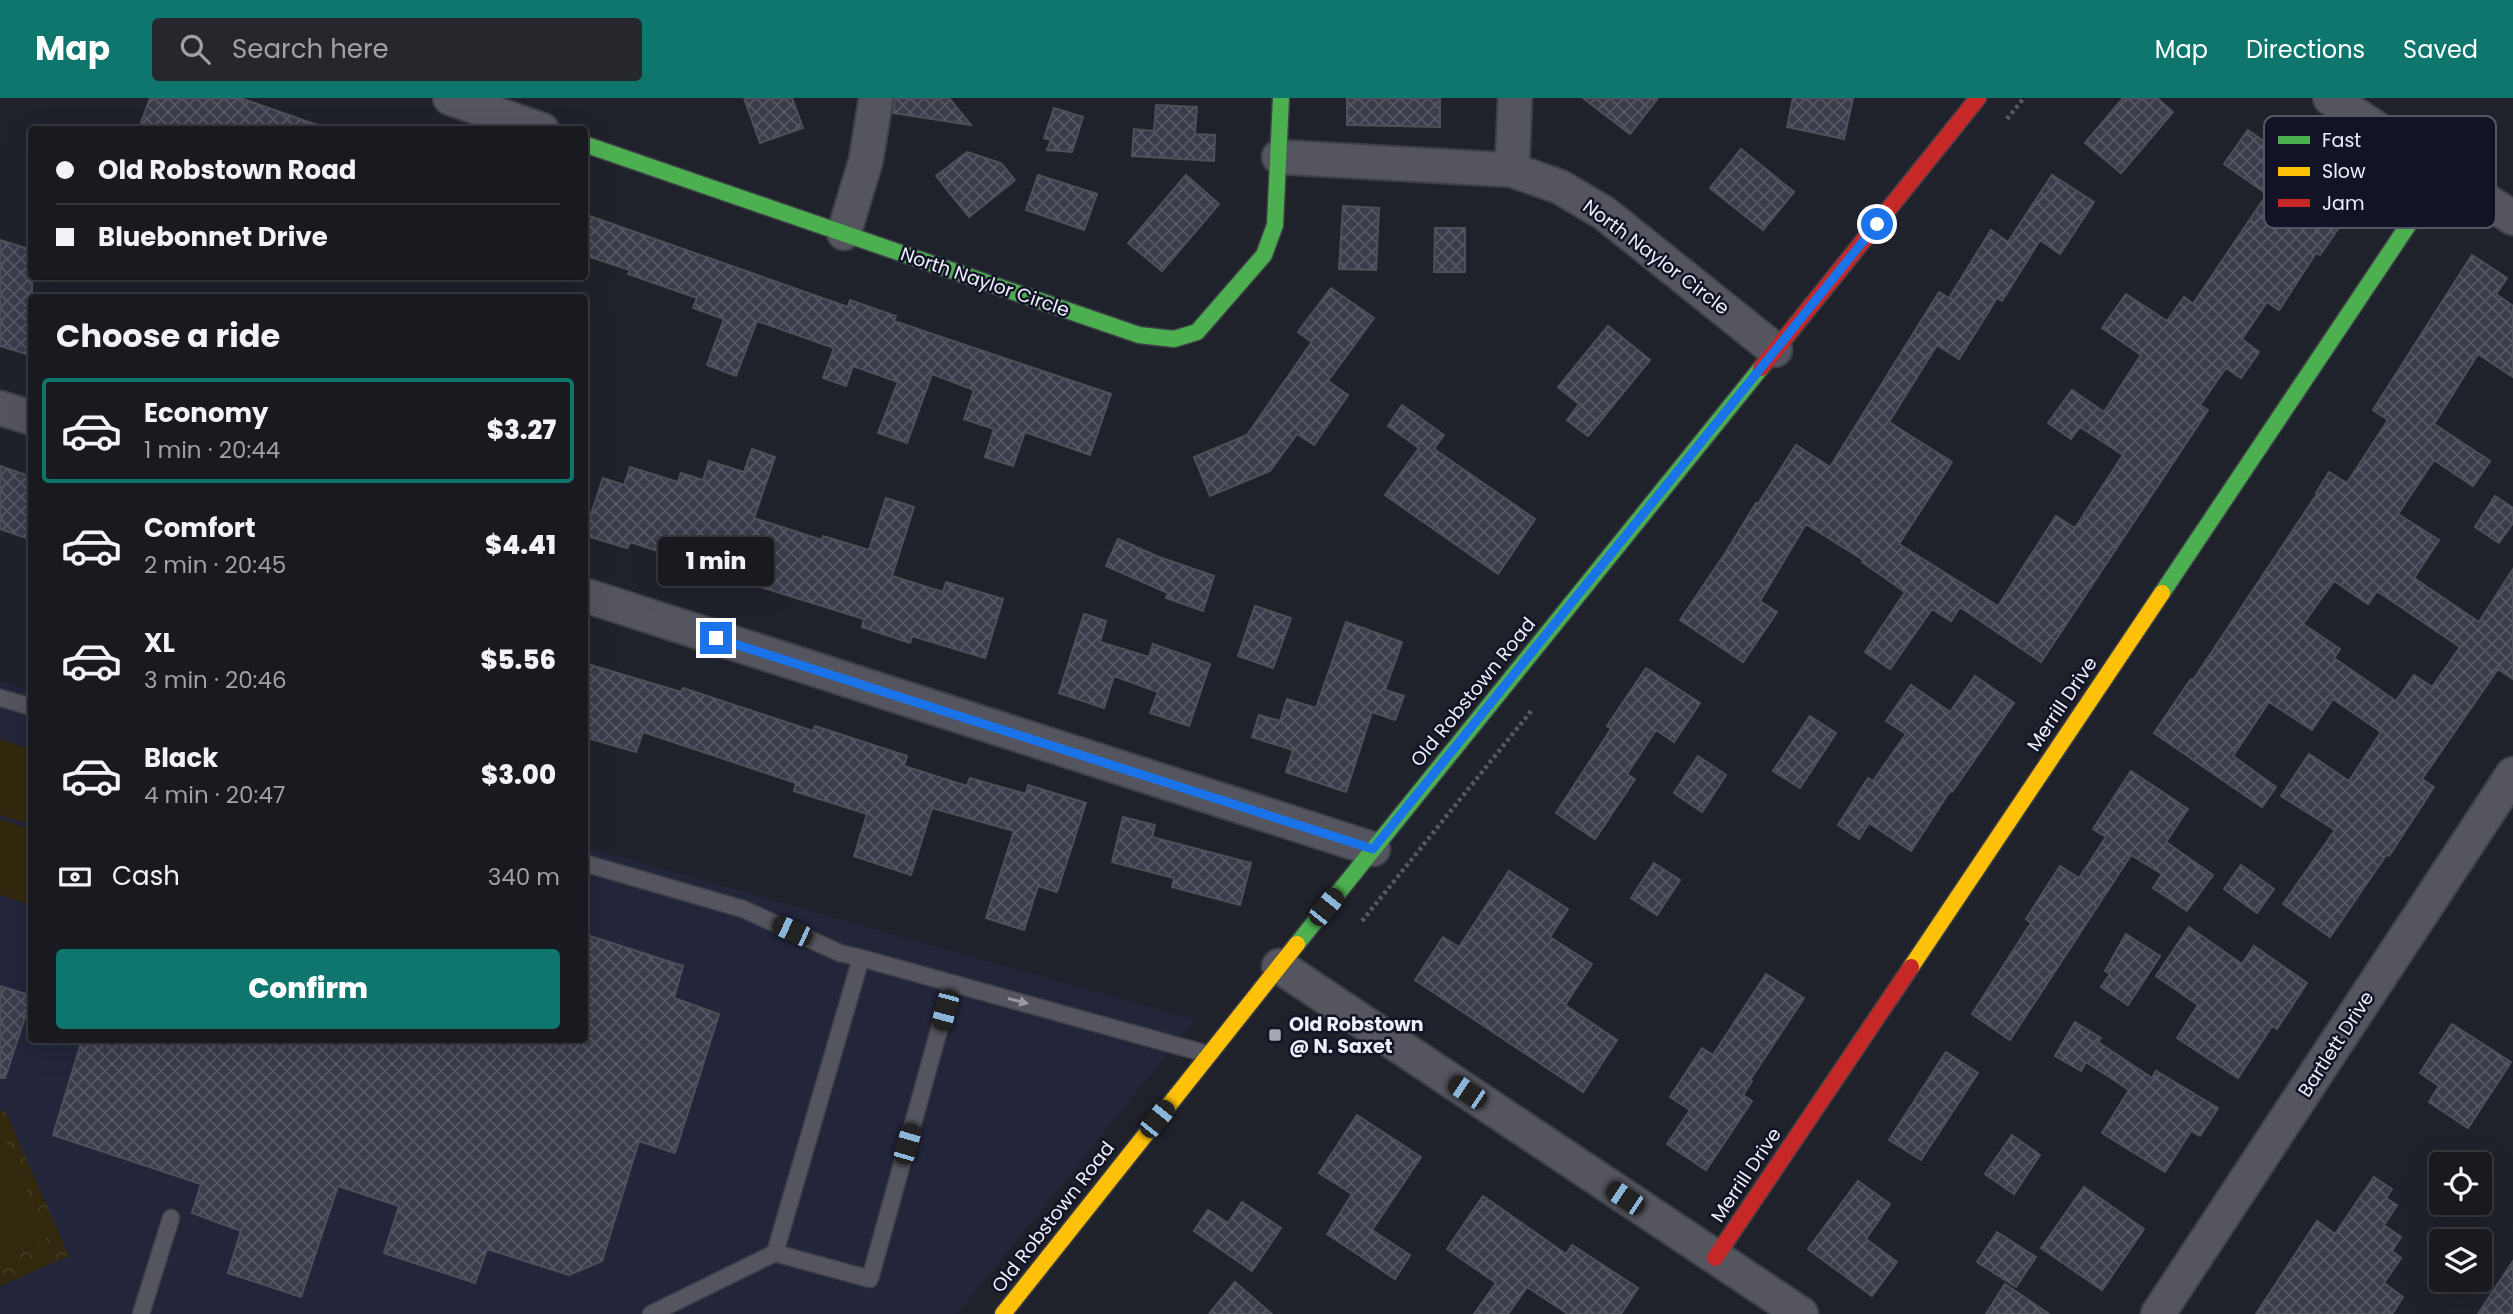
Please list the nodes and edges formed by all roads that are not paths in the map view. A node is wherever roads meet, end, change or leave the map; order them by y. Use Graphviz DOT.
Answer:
graph roads {
  1 [pos="450,98"];
  2 [pos="876,98"];
  3 [pos="1282,98"];
  4 [pos="1515,98"];
  5 [pos="1978,98"];
  6 [pos="2330,98"];
  7 [pos="2357,116"];
  8 [pos="530,126"];
  9 [pos="588,145"];
  10 [pos="1279,157"];
  11 [pos="1512,170"];
  12 [pos="2496,207"];
  13 [pos="2513,218"];
  14 [pos="2406,228"];
  15 [pos="844,233"];
  16 [pos="1775,350"];
  17 [pos="0,408"];
  18 [pos="28,417"];
  19 [pos="588,596"];
  20 [pos="0,698"];
  21 [pos="28,706"];
  22 [pos="2513,774"];
  23 [pos="1373,849"];
  24 [pos="588,864"];
  25 [pos="861,958"];
  26 [pos="1279,966"];
  27 [pos="952,983"];
  28 [pos="1209,1054"];
  29 [pos="171,1218"];
  30 [pos="775,1253"];
  31 [pos="1715,1258"];
  32 [pos="141,1314"];
  33 [pos="651,1314"];
  34 [pos="1003,1314"];
  35 [pos="1801,1314"];
  36 [pos="2158,1314"];
  1 -- 8 [label="street"];
  2 -- 15 [label="street"];
  3 -- 10 [label="street, North Naylor Circle"];
  4 -- 11 [label="street"];
  5 -- 16 [label="street, Old Robstown Road"];
  6 -- 7 [label="street"];
  9 -- 15 [label="street, North Naylor Circle"];
  10 -- 11 [label="street, North Naylor Circle"];
  10 -- 15 [label="street, North Naylor Circle"];
  11 -- 16 [label="street, North Naylor Circle"];
  12 -- 13 [label="street"];
  14 -- 31 [label="street, Merrill Drive"];
  16 -- 23 [label="street, Old Robstown Road"];
  17 -- 18 [label="street"];
  19 -- 23 [label="street"];
  20 -- 21 [label="lane"];
  22 -- 36 [label="street, Bartlett Drive"];
  23 -- 26 [label="street, Old Robstown Road"];
  24 -- 25 [label="lane"];
  25 -- 27 [label="lane"];
  25 -- 30 [label="lane"];
  26 -- 28 [label="street, Old Robstown Road"];
  26 -- 31 [label="street"];
  27 -- 28 [label="lane, one-way"];
  27 -- 30 [label="lane"];
  28 -- 34 [label="street, Old Robstown Road"];
  29 -- 32 [label="lane"];
  30 -- 33 [label="lane"];
  31 -- 35 [label="street"];
}
